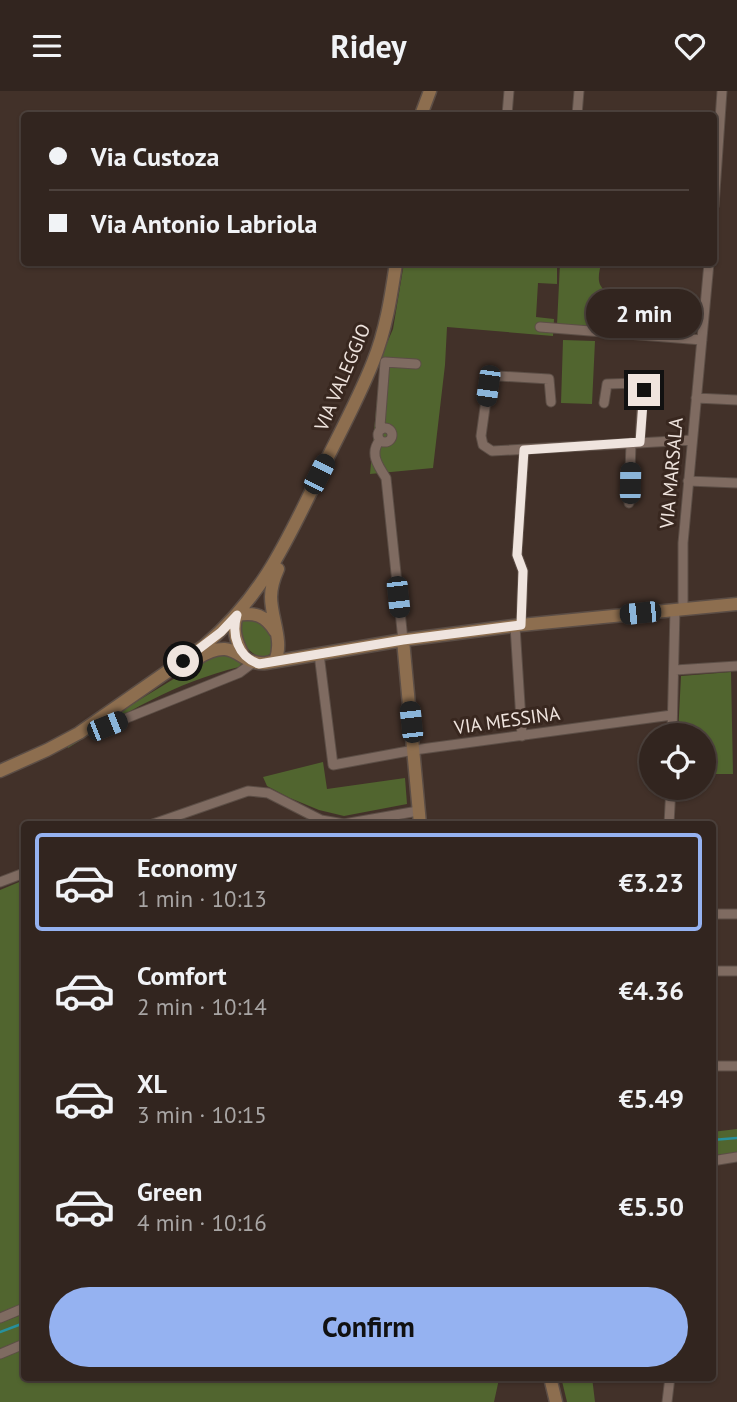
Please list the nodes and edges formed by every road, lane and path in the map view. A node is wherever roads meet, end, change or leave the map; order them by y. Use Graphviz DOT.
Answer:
graph roads {
  1 [pos="430,91"];
  2 [pos="509,91"];
  3 [pos="579,91"];
  4 [pos="722,91"];
  5 [pos="422,112"];
  6 [pos="507,112"];
  7 [pos="577,112"];
  8 [pos="717,163"];
  9 [pos="395,266"];
  10 [pos="709,266"];
  11 [pos="540,327"];
  12 [pos="702,340"];
  13 [pos="416,364"];
  14 [pos="696,398"];
  15 [pos="737,400"];
  16 [pos="551,402"];
  17 [pos="604,403"];
  18 [pos="692,440"];
  19 [pos="636,443"];
  20 [pos="524,450"];
  21 [pos="688,481"];
  22 [pos="737,483"];
  23 [pos="629,503"];
  24 [pos="289,539"];
  25 [pos="737,604"];
  26 [pos="679,609"];
  27 [pos="237,615"];
  28 [pos="518,625"];
  29 [pos="277,635"];
  30 [pos="403,640"];
  31 [pos="315,654"];
  32 [pos="249,659"];
  33 [pos="275,660"];
  34 [pos="737,666"];
  35 [pos="675,670"];
  36 [pos="161,677"];
  37 [pos="673,715"];
  38 [pos="673,723"];
  39 [pos="107,726"];
  40 [pos="522,736"];
  41 [pos="414,750"];
  42 [pos="0,771"];
  43 [pos="670,800"];
  44 [pos="419,818"];
  45 [pos="162,821"];
  46 [pos="327,821"];
  47 [pos="382,821"];
  48 [pos="669,821"];
  49 [pos="21,874"];
  50 [pos="0,882"];
  51 [pos="716,914"];
  52 [pos="737,914"];
  53 [pos="716,971"];
  54 [pos="737,971"];
  55 [pos="716,1066"];
  56 [pos="737,1066"];
  57 [pos="737,1157"];
  58 [pos="716,1160"];
  59 [pos="21,1309"];
  60 [pos="0,1318"];
  61 [pos="21,1345"];
  62 [pos="0,1354"];
  63 [pos="551,1381"];
  64 [pos="670,1381"];
  65 [pos="556,1402"];
  66 [pos="667,1402"];
  1 -- 5 [label="main road"];
  2 -- 6 [label="street"];
  3 -- 7 [label="street"];
  4 -- 8 [label="street"];
  9 -- 24 [label="main road, VIA VALEGGIO"];
  10 -- 12 [label="street, VIA MARSALA"];
  11 -- 12 [label="street"];
  12 -- 14 [label="street, VIA MARSALA"];
  13 -- 30 [label="street"];
  14 -- 15 [label="street"];
  14 -- 18 [label="street, VIA MARSALA"];
  16 -- 20 [label="street"];
  17 -- 19 [label="street"];
  18 -- 19 [label="street"];
  18 -- 21 [label="street, VIA MARSALA"];
  19 -- 20 [label="street"];
  19 -- 23 [label="street"];
  20 -- 28 [label="street"];
  21 -- 22 [label="street"];
  21 -- 26 [label="street, VIA MARSALA"];
  24 -- 27 [label="main road"];
  24 -- 29 [label="main road"];
  25 -- 26 [label="main road"];
  26 -- 28 [label="main road"];
  26 -- 35 [label="street, VIA MARSALA"];
  27 -- 29 [label="main road"];
  27 -- 32 [label="main road"];
  27 -- 36 [label="main road"];
  28 -- 30 [label="main road"];
  28 -- 40 [label="street"];
  29 -- 31 [label="main road"];
  29 -- 33 [label="main road"];
  30 -- 31 [label="main road"];
  30 -- 41 [label="main road"];
  31 -- 33 [label="main road"];
  31 -- 41 [label="street, VIA MESSINA"];
  32 -- 33 [label="main road"];
  32 -- 36 [label="main road"];
  32 -- 39 [label="street"];
  34 -- 35 [label="street"];
  35 -- 37 [label="street, VIA MARSALA"];
  36 -- 42 [label="main road"];
  37 -- 38 [label="street, VIA MARSALA"];
  37 -- 40 [label="street, VIA MESSINA"];
  40 -- 41 [label="street, VIA MESSINA"];
  41 -- 44 [label="main road"];
  43 -- 48 [label="street"];
  44 -- 47 [label="street"];
  45 -- 46 [label="street"];
  49 -- 50 [label="street"];
  51 -- 52 [label="street"];
  53 -- 54 [label="street"];
  55 -- 56 [label="street"];
  57 -- 58 [label="street"];
  59 -- 60 [label="street"];
  61 -- 62 [label="street"];
  63 -- 65 [label="main road"];
  64 -- 66 [label="street"];
}
